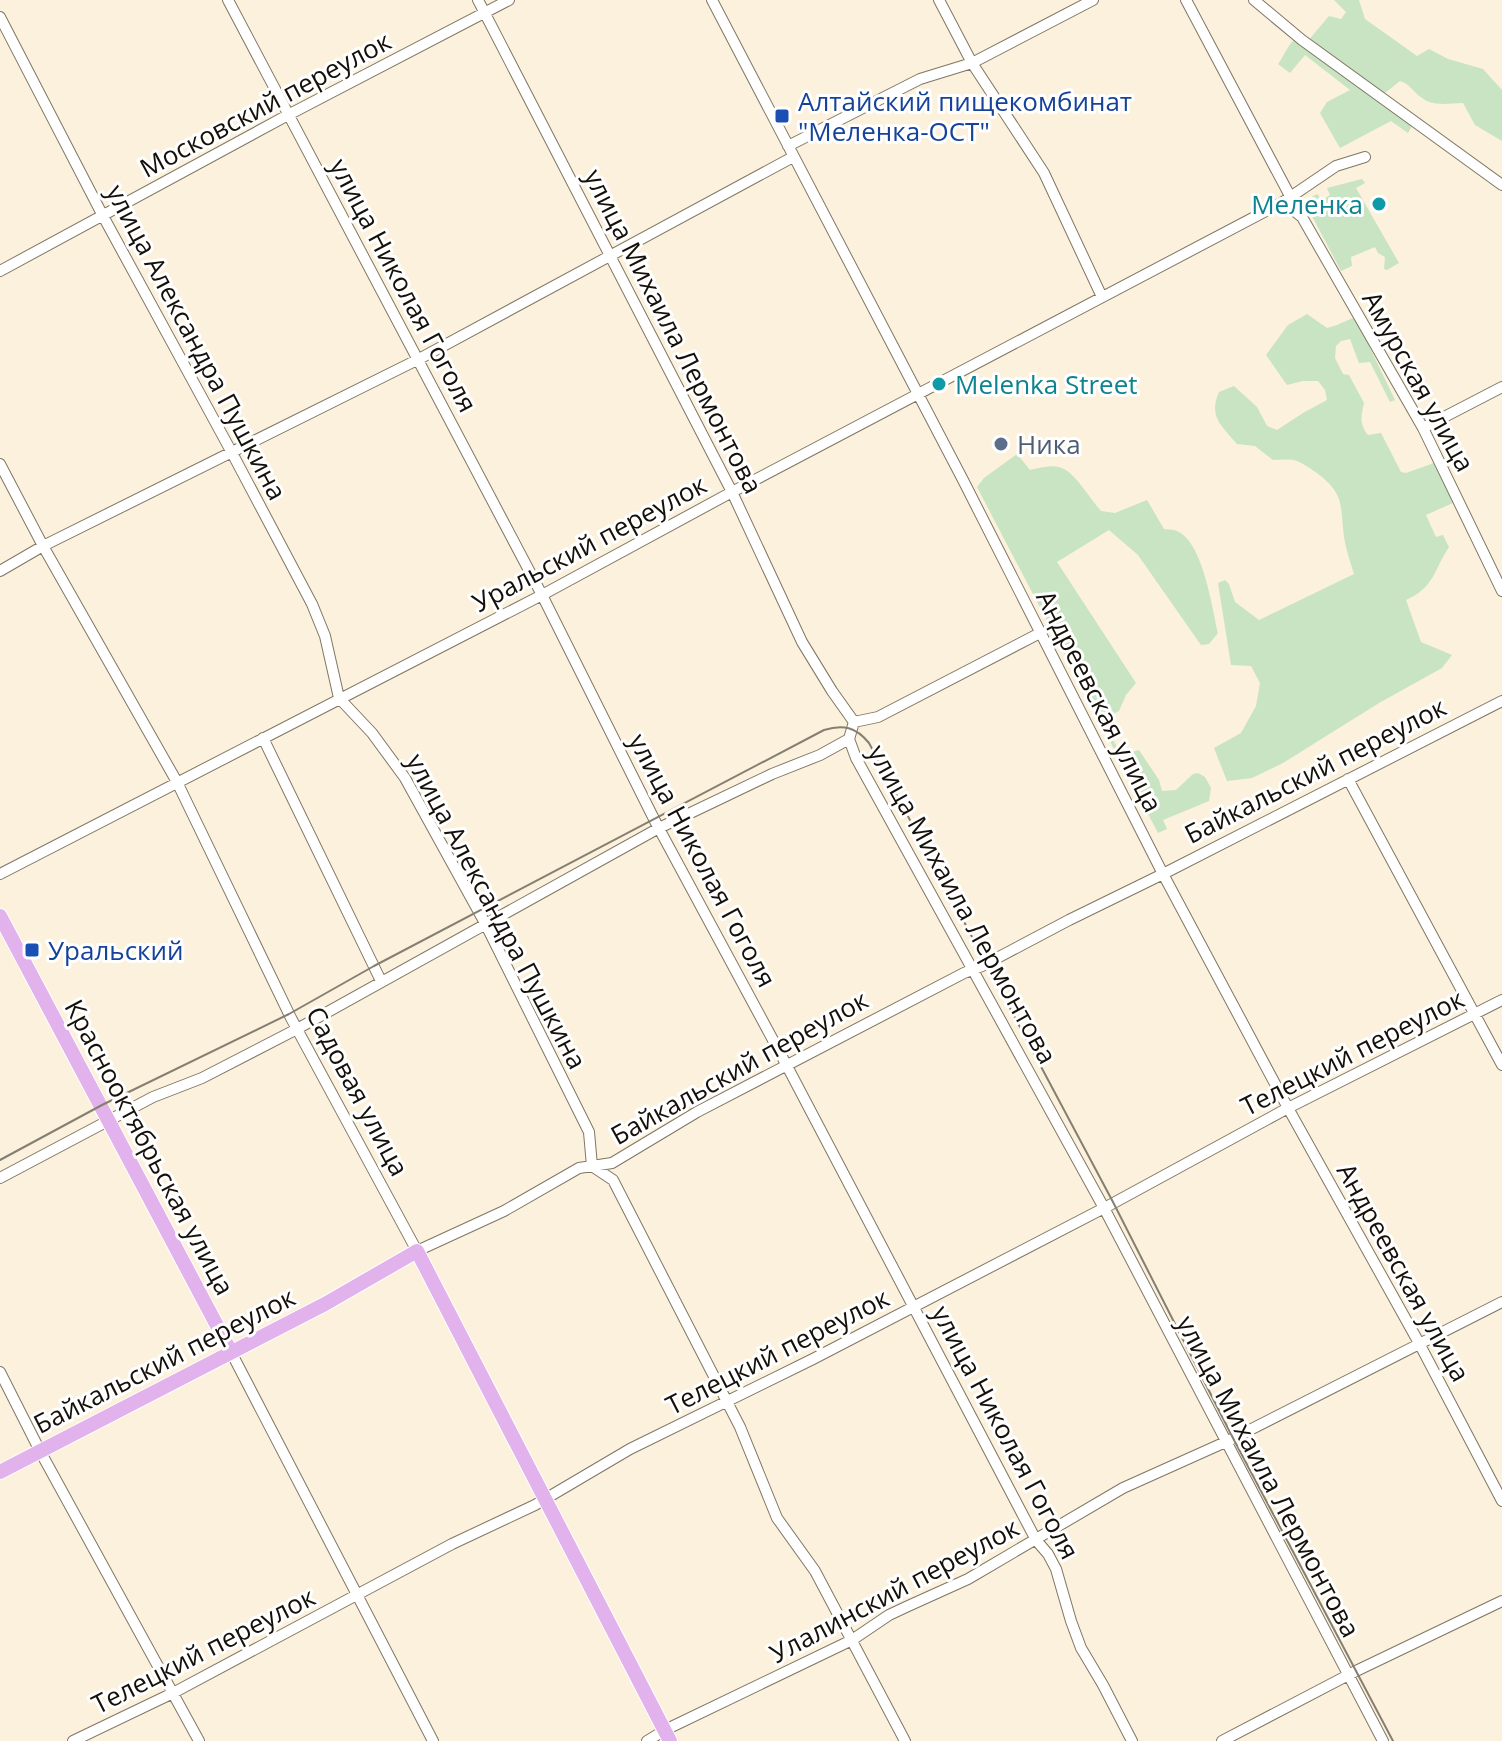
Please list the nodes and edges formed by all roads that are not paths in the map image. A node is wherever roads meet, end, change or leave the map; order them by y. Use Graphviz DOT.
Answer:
graph roads {
  1 [pos="228,0"];
  2 [pos="478,0"];
  3 [pos="509,0"];
  4 [pos="712,0"];
  5 [pos="939,0"];
  6 [pos="1093,0"];
  7 [pos="1186,0"];
  8 [pos="1254,0"];
  9 [pos="485,12"];
  10 [pos="0,17"];
  11 [pos="972,63"];
  12 [pos="288,115"];
  13 [pos="791,151"];
  14 [pos="1365,157"];
  15 [pos="1502,185"];
  16 [pos="1286,199"];
  17 [pos="103,216"];
  18 [pos="611,257"];
  19 [pos="0,271"];
  20 [pos="1102,297"];
  21 [pos="419,359"];
  22 [pos="1502,387"];
  23 [pos="918,395"];
  24 [pos="1423,428"];
  25 [pos="231,451"];
  26 [pos="0,464"];
  27 [pos="732,492"];
  28 [pos="43,546"];
  29 [pos="0,571"];
  30 [pos="1502,591"];
  31 [pos="542,595"];
  32 [pos="1040,633"];
  33 [pos="339,698"];
  34 [pos="1502,701"];
  35 [pos="854,722"];
  36 [pos="263,738"];
  37 [pos="849,739"];
  38 [pos="1348,779"];
  39 [pos="177,782"];
  40 [pos="659,828"];
  41 [pos="0,874"];
  42 [pos="1163,874"];
  43 [pos="0,916"];
  44 [pos="485,923"];
  45 [pos="973,970"];
  46 [pos="381,981"];
  47 [pos="1502,1000"];
  48 [pos="1475,1015"];
  49 [pos="297,1029"];
  50 [pos="1502,1065"];
  51 [pos="787,1066"];
  52 [pos="1288,1108"];
  53 [pos="110,1121"];
  54 [pos="592,1166"];
  55 [pos="0,1178"];
  56 [pos="1104,1208"];
  57 [pos="417,1251"];
  58 [pos="1502,1302"];
  59 [pos="914,1307"];
  60 [pos="1419,1343"];
  61 [pos="231,1352"];
  62 [pos="0,1372"];
  63 [pos="727,1401"];
  64 [pos="1226,1442"];
  65 [pos="40,1451"];
  66 [pos="0,1472"];
  67 [pos="546,1498"];
  68 [pos="1502,1501"];
  69 [pos="1036,1540"];
  70 [pos="358,1594"];
  71 [pos="1502,1601"];
  72 [pos="852,1640"];
  73 [pos="1348,1675"];
  74 [pos="173,1693"];
  75 [pos="667,1736"];
  76 [pos="73,1741"];
  77 [pos="199,1741"];
  78 [pos="433,1741"];
  79 [pos="647,1741"];
  80 [pos="905,1741"];
  81 [pos="1132,1741"];
  82 [pos="1222,1741"];
  83 [pos="1383,1741"];
  1 -- 12 [label="street, улица Николая Гоголя"];
  2 -- 9 [label="street, улица Михаила Лермонтова"];
  3 -- 9 [label="street, Московский переулок"];
  4 -- 13 [label="street, Андреевская улица"];
  5 -- 11 [label="street"];
  6 -- 11 [label="street"];
  7 -- 16 [label="street, Амурская улица"];
  8 -- 15 [label="street"];
  9 -- 12 [label="street, Московский переулок"];
  9 -- 18 [label="street, улица Михаила Лермонтова"];
  10 -- 17 [label="street, улица Александра Пушкина"];
  11 -- 13 [label="street"];
  11 -- 20 [label="street"];
  12 -- 17 [label="street, Московский переулок"];
  12 -- 21 [label="street, улица Николая Гоголя"];
  13 -- 18 [label="street"];
  13 -- 23 [label="street, Андреевская улица"];
  14 -- 16 [label="street, Уральский переулок"];
  16 -- 20 [label="street, Уральский переулок"];
  16 -- 24 [label="street, Амурская улица"];
  17 -- 19 [label="street, Московский переулок"];
  17 -- 25 [label="street, улица Александра Пушкина"];
  18 -- 21 [label="street"];
  18 -- 27 [label="street, улица Михаила Лермонтова"];
  20 -- 23 [label="street, Уральский переулок"];
  21 -- 25 [label="street"];
  21 -- 31 [label="street, улица Николая Гоголя"];
  22 -- 24 [label="street"];
  23 -- 27 [label="street, Уральский переулок"];
  23 -- 32 [label="street, Андреевская улица"];
  24 -- 30 [label="street, Амурская улица"];
  25 -- 28 [label="street"];
  25 -- 33 [label="street, улица Александра Пушкина"];
  26 -- 28 [label="street, Садовая улица"];
  27 -- 31 [label="street, Уральский переулок"];
  27 -- 35 [label="street, улица Михаила Лермонтова"];
  28 -- 29 [label="street"];
  28 -- 39 [label="street, Садовая улица"];
  31 -- 33 [label="street, Уральский переулок"];
  31 -- 40 [label="street, улица Николая Гоголя"];
  32 -- 35 [label="street"];
  32 -- 42 [label="street, Андреевская улица"];
  33 -- 36 [label="street, Уральский переулок"];
  33 -- 44 [label="street, улица Александра Пушкина"];
  34 -- 38 [label="street, Байкальский переулок"];
  35 -- 37 [label="street, улица Михаила Лермонтова"];
  36 -- 39 [label="street, Уральский переулок"];
  36 -- 46 [label="street"];
  37 -- 40 [label="street"];
  37 -- 45 [label="street, улица Михаила Лермонтова"];
  38 -- 42 [label="street, Байкальский переулок"];
  38 -- 48 [label="street"];
  39 -- 41 [label="street, Уральский переулок"];
  39 -- 49 [label="street, Садовая улица"];
  40 -- 44 [label="street"];
  40 -- 51 [label="street, улица Николая Гоголя"];
  42 -- 45 [label="street, Байкальский переулок"];
  42 -- 52 [label="street, Андреевская улица"];
  43 -- 53 [label="main road, Краснооктябрьская улица"];
  44 -- 46 [label="street"];
  44 -- 54 [label="street, улица Александра Пушкина"];
  45 -- 51 [label="street, Байкальский переулок"];
  45 -- 56 [label="street, улица Михаила Лермонтова"];
  46 -- 49 [label="street"];
  47 -- 48 [label="street, Телецкий переулок"];
  48 -- 50 [label="street"];
  48 -- 52 [label="street, Телецкий переулок"];
  49 -- 53 [label="street"];
  49 -- 57 [label="street, Садовая улица"];
  51 -- 54 [label="street, Байкальский переулок"];
  51 -- 59 [label="street, улица Николая Гоголя"];
  52 -- 56 [label="street, Телецкий переулок"];
  52 -- 60 [label="street, Андреевская улица"];
  53 -- 55 [label="street"];
  53 -- 61 [label="main road, Краснооктябрьская улица"];
  54 -- 57 [label="street, Байкальский переулок"];
  54 -- 63 [label="street"];
  56 -- 59 [label="street, Телецкий переулок"];
  56 -- 64 [label="street, улица Михаила Лермонтова"];
  57 -- 61 [label="main road, Байкальский переулок"];
  57 -- 67 [label="main road, Садовая улица"];
  58 -- 60 [label="street, Улалинский переулок"];
  59 -- 63 [label="street, Телецкий переулок"];
  59 -- 69 [label="street, улица Николая Гоголя"];
  60 -- 64 [label="street, Улалинский переулок"];
  60 -- 68 [label="street, Андреевская улица"];
  61 -- 65 [label="main road, Байкальский переулок"];
  61 -- 70 [label="street, Краснооктябрьская улица"];
  62 -- 65 [label="street"];
  63 -- 67 [label="street, Телецкий переулок"];
  63 -- 72 [label="street"];
  64 -- 69 [label="street, Улалинский переулок"];
  64 -- 73 [label="street, улица Михаила Лермонтова"];
  65 -- 66 [label="main road, Байкальский переулок"];
  65 -- 74 [label="street"];
  67 -- 70 [label="street, Телецкий переулок"];
  67 -- 75 [label="main road, Садовая улица"];
  69 -- 72 [label="street, Улалинский переулок"];
  69 -- 81 [label="street, улица Николая Гоголя"];
  70 -- 74 [label="street, Телецкий переулок"];
  70 -- 78 [label="street, Краснооктябрьская улица"];
  71 -- 73 [label="street"];
  72 -- 75 [label="street, Улалинский переулок"];
  72 -- 80 [label="street"];
  73 -- 82 [label="street"];
  73 -- 83 [label="street, улица Михаила Лермонтова"];
  74 -- 76 [label="street, Телецкий переулок"];
  74 -- 77 [label="street"];
  75 -- 79 [label="street, Улалинский переулок"];
}
